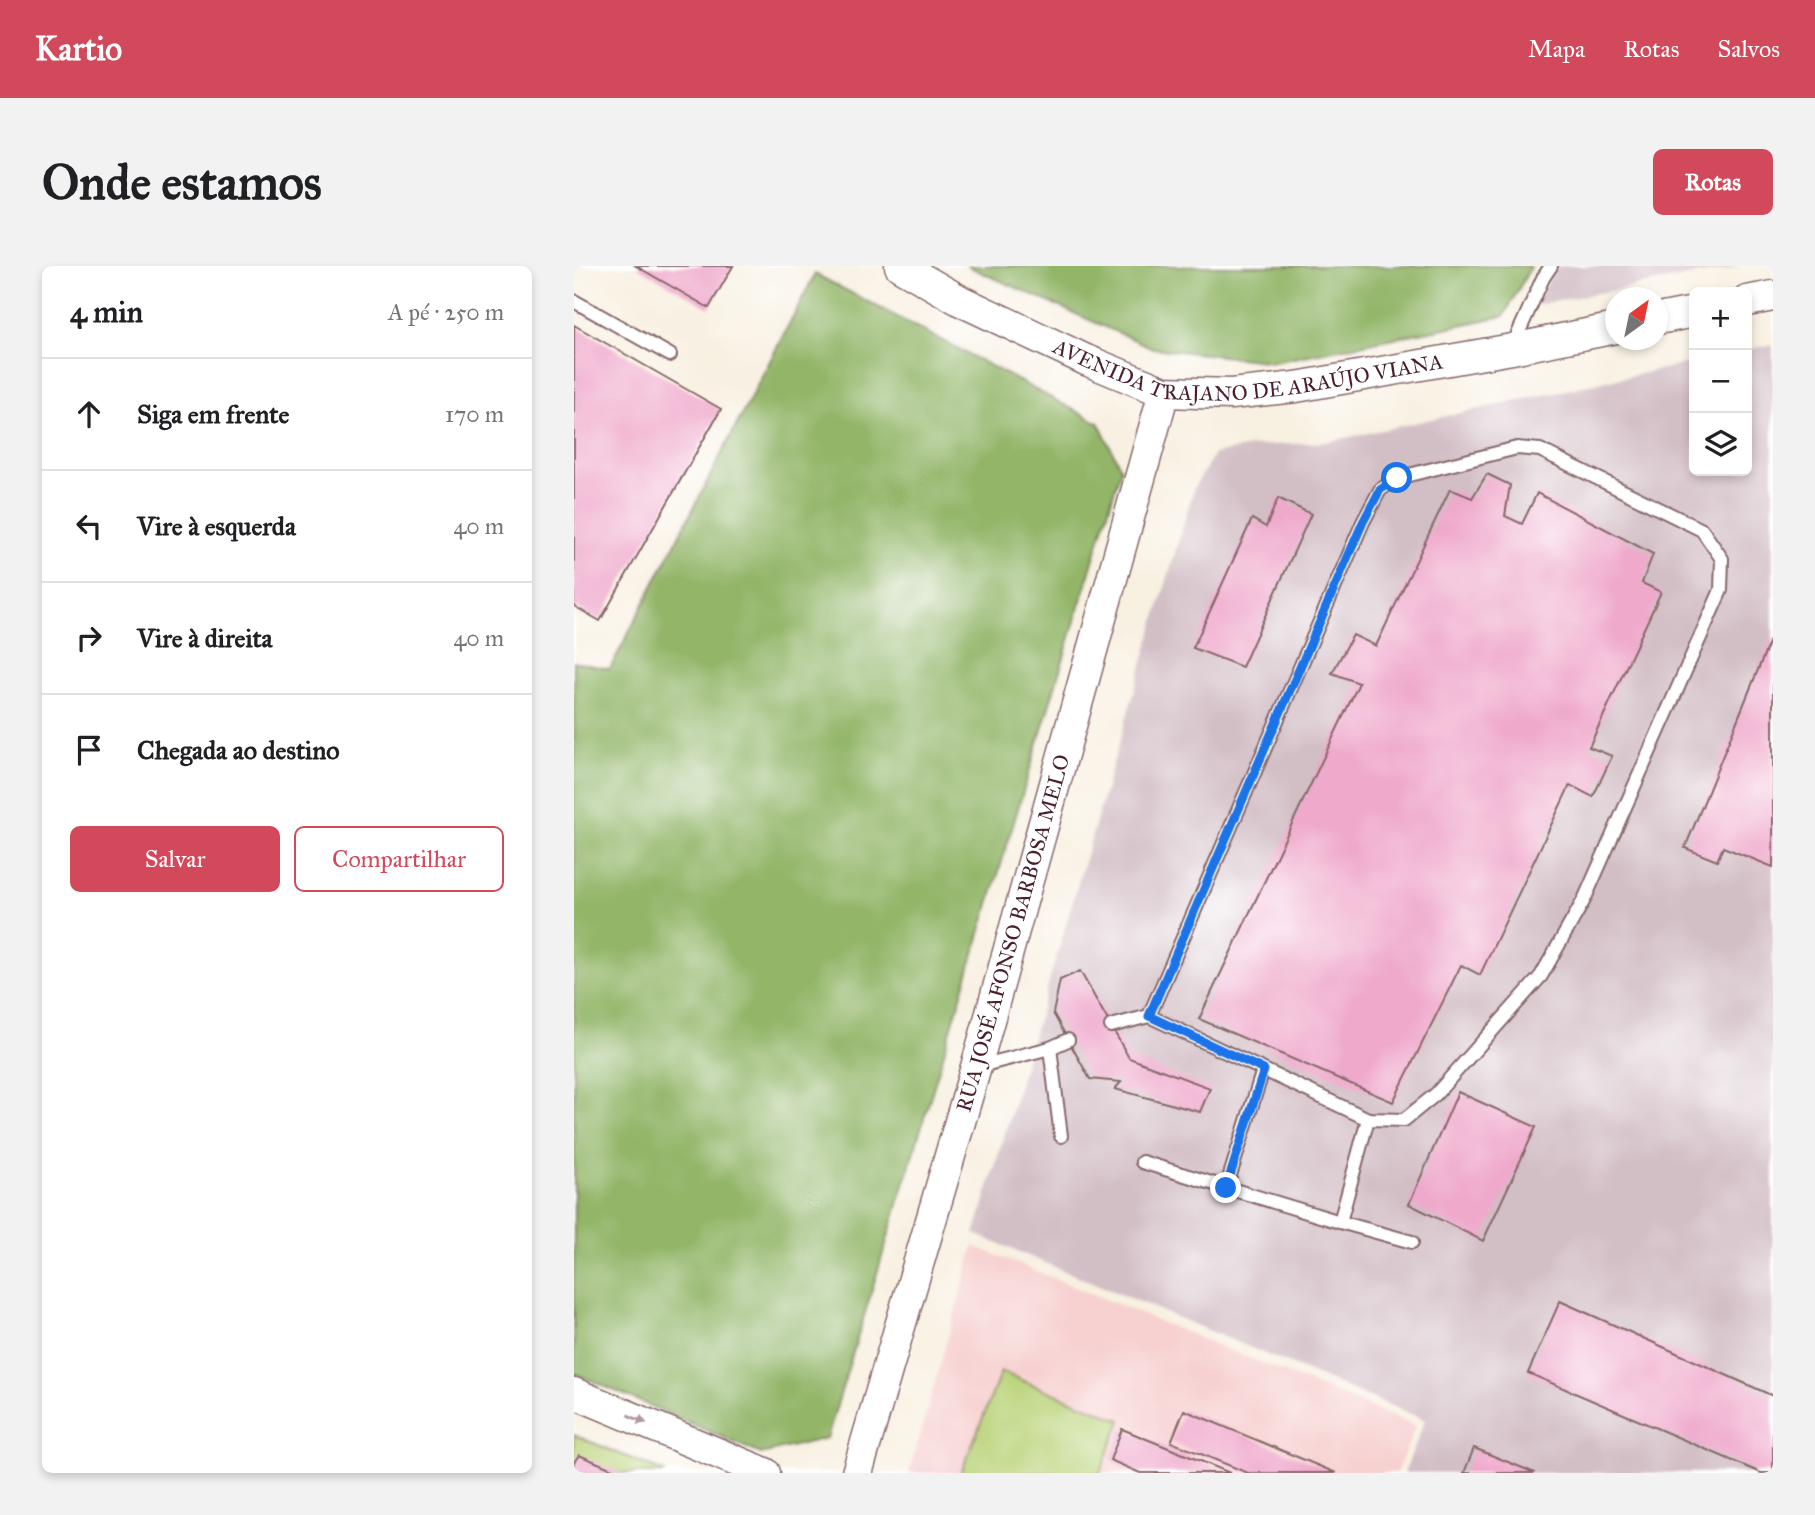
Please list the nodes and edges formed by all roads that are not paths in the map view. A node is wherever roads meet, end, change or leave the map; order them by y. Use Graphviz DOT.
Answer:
graph roads {
  1 [pos="900,266"];
  2 [pos="1551,266"];
  3 [pos="1773,296"];
  4 [pos="1752,300"];
  5 [pos="574,301"];
  6 [pos="1689,313"];
  7 [pos="1668,317"];
  8 [pos="1605,330"];
  9 [pos="1512,349"];
  10 [pos="670,355"];
  11 [pos="1164,392"];
  12 [pos="1149,1016"];
  13 [pos="1111,1026"];
  14 [pos="1068,1041"];
  15 [pos="1050,1048"];
  16 [pos="976,1067"];
  17 [pos="1264,1070"];
  18 [pos="1368,1119"];
  19 [pos="1061,1136"];
  20 [pos="1142,1162"];
  21 [pos="1226,1188"];
  22 [pos="1340,1222"];
  23 [pos="1412,1242"];
  24 [pos="574,1393"];
  25 [pos="765,1473"];
  26 [pos="857,1473"];
  1 -- 11 [label="street, AVENIDA TRAJANO DE ARAÚJO VIANA"];
  2 -- 9 [label="lane"];
  3 -- 4 [label="street"];
  5 -- 10 [label="lane"];
  6 -- 7 [label="street"];
  8 -- 9 [label="street, AVENIDA TRAJANO DE ARAÚJO VIANA"];
  9 -- 11 [label="street, AVENIDA TRAJANO DE ARAÚJO VIANA"];
  11 -- 16 [label="street, RUA JOSÉ AFONSO BARBOSA MELO"];
  12 -- 13 [label="lane"];
  12 -- 17 [label="lane"];
  12 -- 18 [label="lane"];
  14 -- 15 [label="lane"];
  15 -- 16 [label="lane"];
  15 -- 19 [label="lane"];
  16 -- 26 [label="street, RUA JOSÉ AFONSO BARBOSA MELO"];
  17 -- 18 [label="lane"];
  17 -- 21 [label="lane"];
  18 -- 22 [label="lane"];
  20 -- 21 [label="lane"];
  21 -- 22 [label="lane"];
  22 -- 23 [label="lane"];
  24 -- 25 [label="street, one-way"];
}
